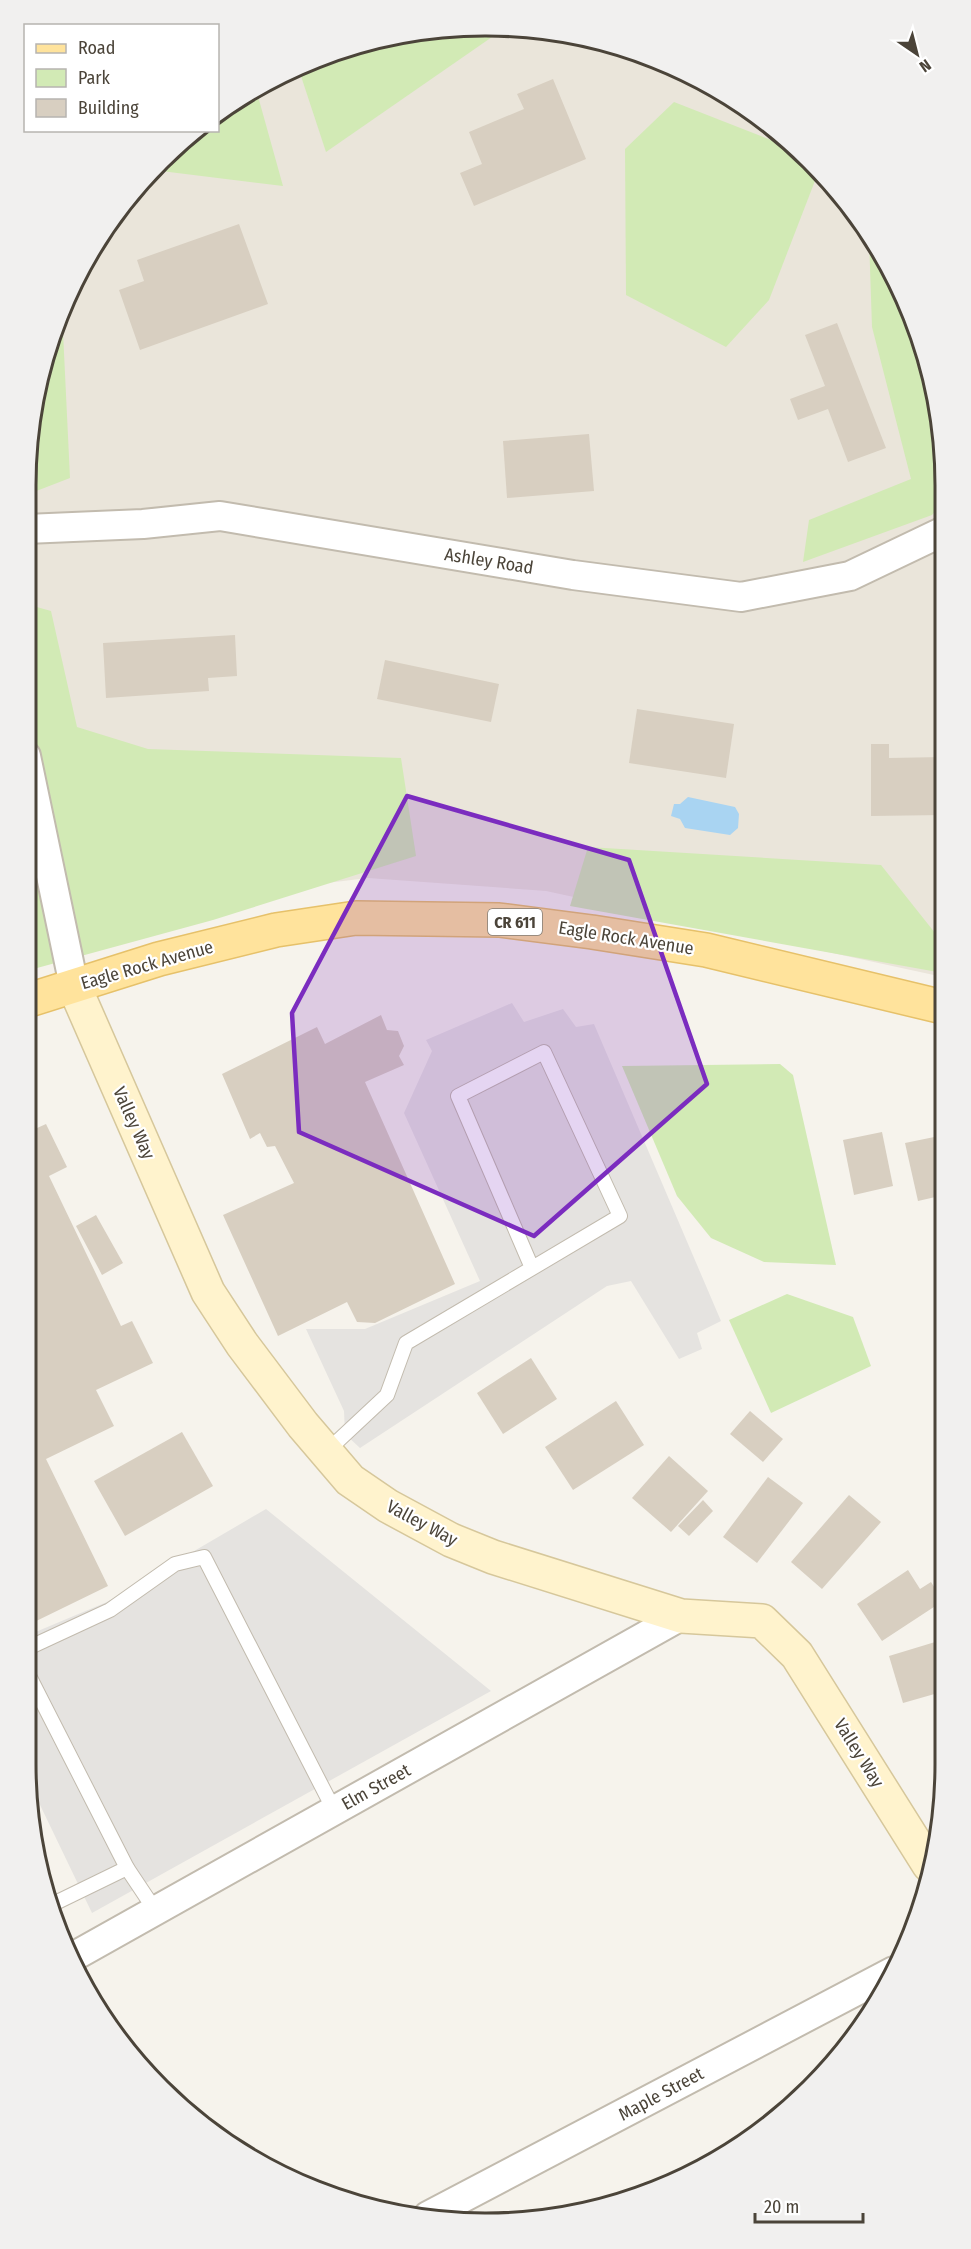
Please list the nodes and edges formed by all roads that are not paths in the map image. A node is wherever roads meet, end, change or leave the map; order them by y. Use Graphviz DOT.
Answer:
graph roads {
  1 [pos="36,529"];
  2 [pos="935,535"];
  3 [pos="36,804"];
  4 [pos="74,986"];
  5 [pos="36,999"];
  6 [pos="935,1005"];
  7 [pos="532,1268"];
  8 [pos="326,1452"];
  9 [pos="681,1616"];
  10 [pos="36,1644"];
  11 [pos="36,1690"];
  12 [pos="334,1810"];
  13 [pos="925,1858"];
  14 [pos="127,1868"];
  15 [pos="58,1902"];
  16 [pos="155,1910"];
  17 [pos="78,1954"];
  18 [pos="880,1978"];
  19 [pos="439,2210"];
  1 -- 2 [label="street, Ashley Road"];
  3 -- 4 [label="street"];
  4 -- 5 [label="main road, Eagle Rock Avenue / CR 611"];
  4 -- 6 [label="main road, Eagle Rock Avenue / CR 611"];
  4 -- 8 [label="street, Valley Way"];
  7 -- 7 [label="lane"];
  7 -- 8 [label="lane"];
  8 -- 9 [label="street, Valley Way"];
  9 -- 12 [label="street, Elm Street"];
  9 -- 13 [label="street, Valley Way"];
  10 -- 12 [label="lane"];
  11 -- 14 [label="lane"];
  12 -- 16 [label="street, Elm Street"];
  14 -- 15 [label="lane"];
  14 -- 16 [label="lane"];
  16 -- 17 [label="street, Elm Street"];
  18 -- 19 [label="street, Maple Street"];
}
